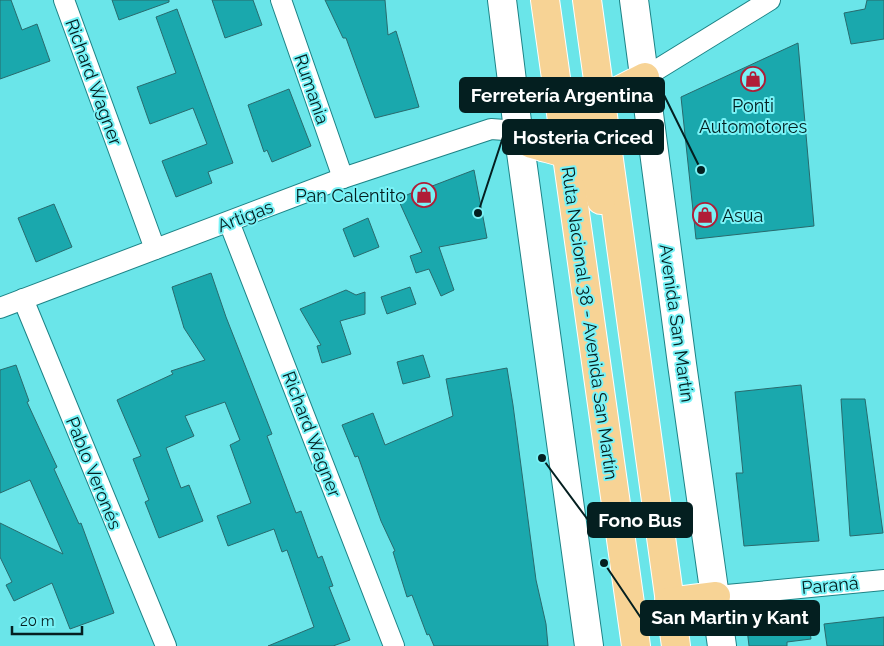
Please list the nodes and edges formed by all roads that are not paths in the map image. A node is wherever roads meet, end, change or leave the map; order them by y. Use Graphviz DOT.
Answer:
graph roads {
  1 [pos="64,0"];
  2 [pos="281,0"];
  3 [pos="502,0"];
  4 [pos="545,0"];
  5 [pos="587,0"];
  6 [pos="634,0"];
  7 [pos="770,0"];
  8 [pos="645,77"];
  9 [pos="600,100"];
  10 [pos="548,143"];
  11 [pos="343,178"];
  12 [pos="229,222"];
  13 [pos="155,249"];
  14 [pos="23,299"];
  15 [pos="0,308"];
  16 [pos="629,308"];
  17 [pos="884,580"];
  18 [pos="716,596"];
  19 [pos="669,602"];
  20 [pos="630,640"];
  21 [pos="166,646"];
  22 [pos="394,646"];
  23 [pos="590,646"];
  24 [pos="676,646"];
  25 [pos="722,646"];
  1 -- 13 [label="street, Richard Wagner"];
  2 -- 11 [label="street, Rumania"];
  3 -- 10 [label="main road"];
  4 -- 10 [label="main road, Ruta Nacional 38 - Avenida San Martín"];
  5 -- 9 [label="main road"];
  6 -- 8 [label="main road, Avenida San Martín"];
  7 -- 8 [label="street"];
  8 -- 9 [label="main road"];
  8 -- 18 [label="main road, Avenida San Martín"];
  9 -- 10 [label="main road"];
  9 -- 16 [label="main road"];
  10 -- 11 [label="street, Artigas"];
  10 -- 16 [label="main road"];
  10 -- 20 [label="main road, Ruta Nacional 38 - Avenida San Martín"];
  10 -- 23 [label="main road"];
  11 -- 12 [label="street, Artigas"];
  12 -- 13 [label="street, Artigas"];
  12 -- 22 [label="street, Richard Wagner"];
  13 -- 14 [label="street, Artigas"];
  14 -- 15 [label="street, Artigas"];
  14 -- 21 [label="street, Pablo Veronés"];
  16 -- 19 [label="main road"];
  17 -- 18 [label="street, Paraná"];
  18 -- 19 [label="main road"];
  18 -- 25 [label="main road, Avenida San Martín"];
  19 -- 24 [label="main road"];
}
